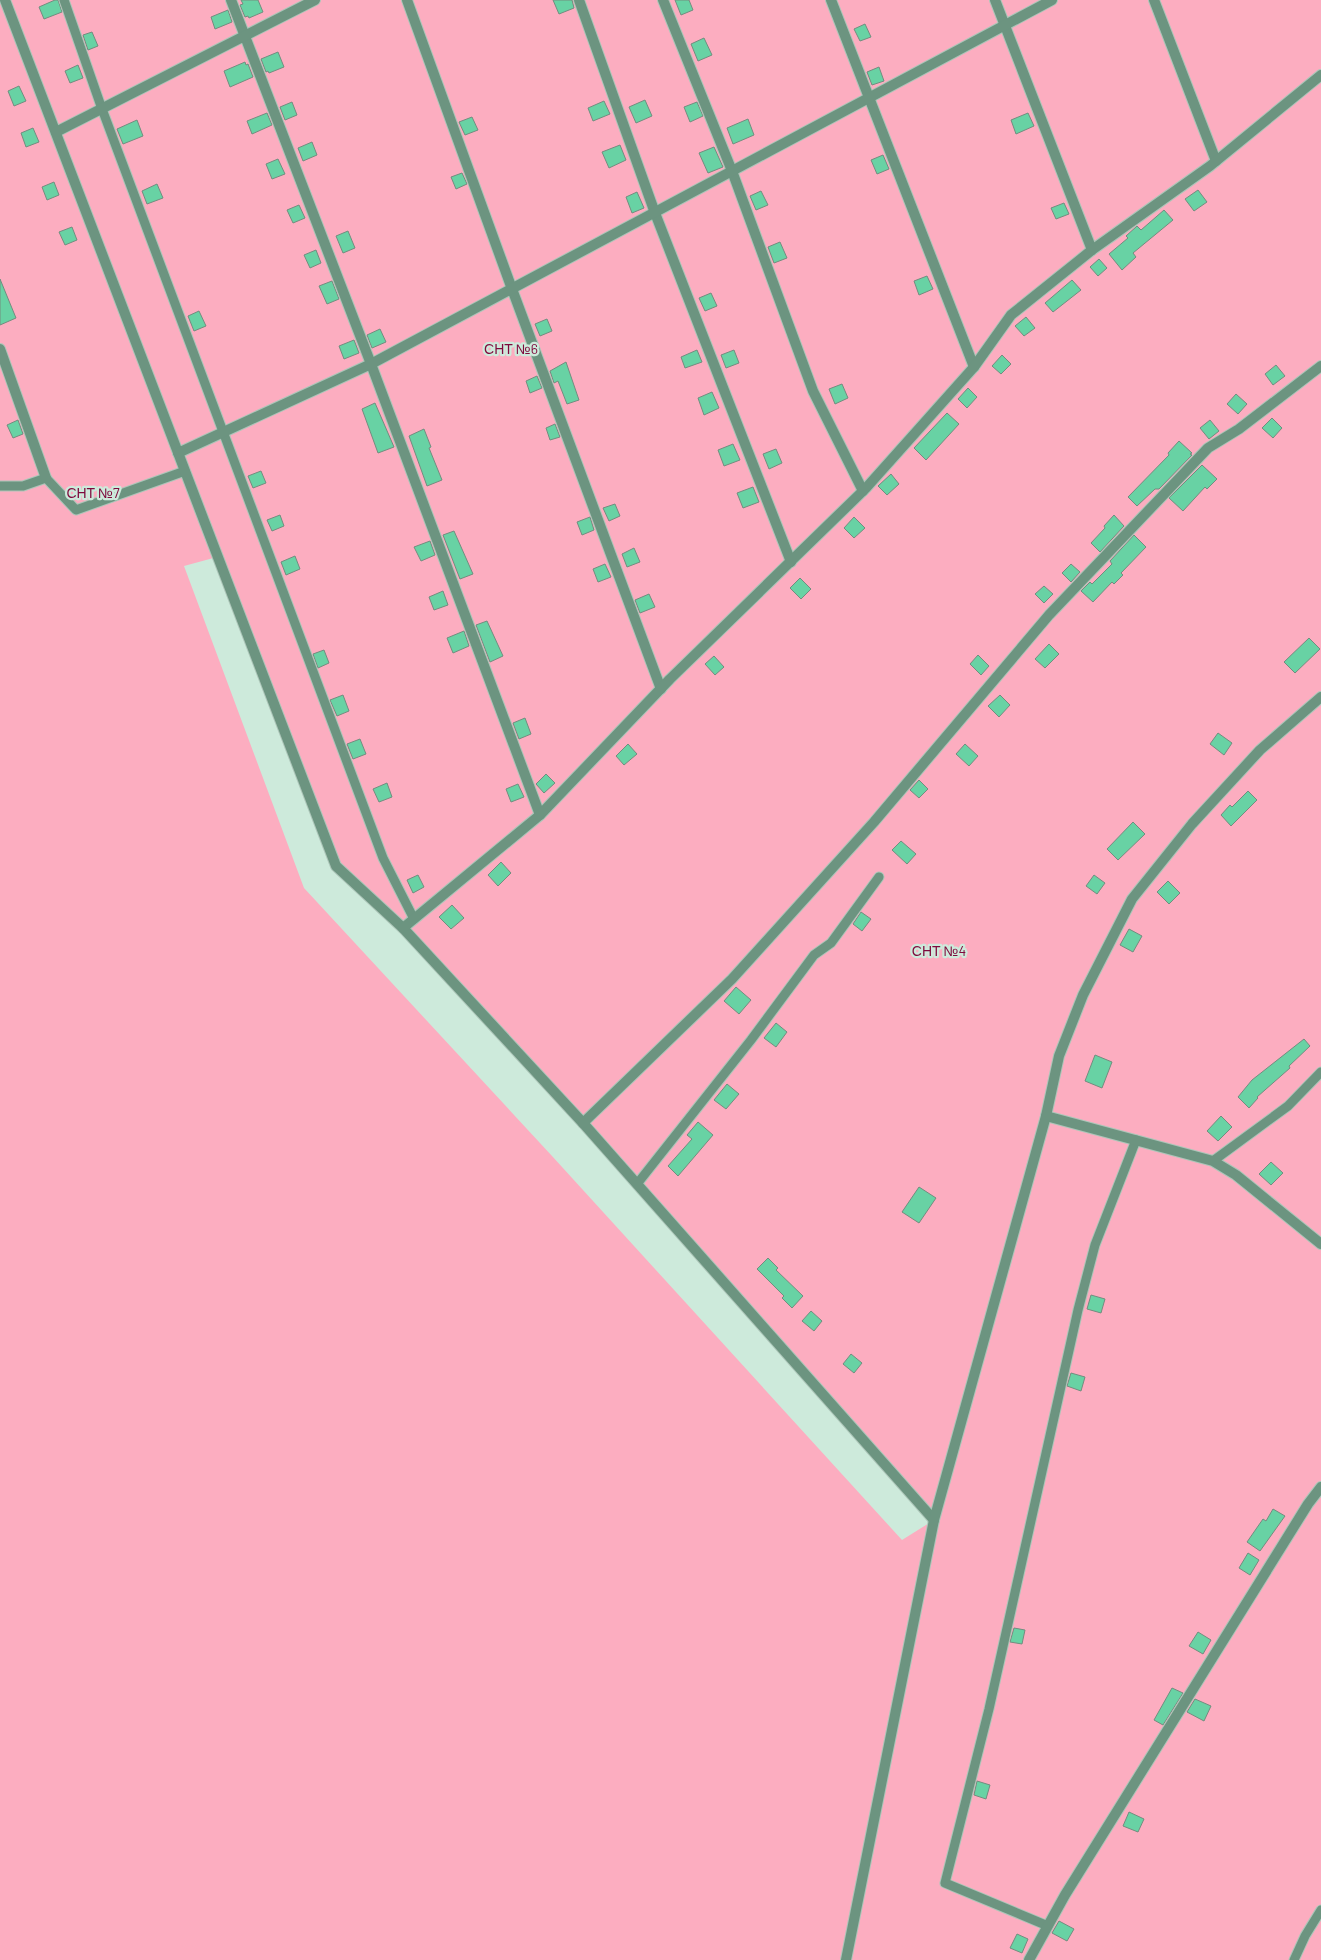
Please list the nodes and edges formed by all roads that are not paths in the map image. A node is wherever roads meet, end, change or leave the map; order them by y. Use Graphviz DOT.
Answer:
graph roads {
  1 [pos="5,0"];
  2 [pos="64,0"];
  3 [pos="231,0"];
  4 [pos="315,0"];
  5 [pos="407,0"];
  6 [pos="579,0"];
  7 [pos="663,0"];
  8 [pos="832,0"];
  9 [pos="995,0"];
  10 [pos="1052,0"];
  11 [pos="1154,0"];
  12 [pos="1005,26"];
  13 [pos="244,37"];
  14 [pos="1321,75"];
  15 [pos="870,98"];
  16 [pos="102,109"];
  17 [pos="56,132"];
  18 [pos="1216,161"];
  19 [pos="732,171"];
  20 [pos="655,213"];
  21 [pos="1092,250"];
  22 [pos="512,289"];
  23 [pos="0,349"];
  24 [pos="372,364"];
  25 [pos="1321,366"];
  26 [pos="974,367"];
  27 [pos="224,432"];
  28 [pos="178,453"];
  29 [pos="185,471"];
  30 [pos="46,478"];
  31 [pos="0,486"];
  32 [pos="863,491"];
  33 [pos="791,562"];
  34 [pos="661,689"];
  35 [pos="1321,697"];
  36 [pos="540,815"];
  37 [pos="879,877"];
  38 [pos="414,919"];
  39 [pos="403,928"];
  40 [pos="1321,1072"];
  41 [pos="1046,1116"];
  42 [pos="583,1123"];
  43 [pos="1136,1140"];
  44 [pos="1213,1161"];
  45 [pos="637,1184"];
  46 [pos="1321,1244"];
  47 [pos="1321,1487"];
  48 [pos="934,1520"];
  49 [pos="1321,1910"];
  50 [pos="1048,1926"];
  51 [pos="846,1960"];
  52 [pos="1029,1960"];
  53 [pos="1294,1960"];
  1 -- 17 [label="street"];
  2 -- 16 [label="lane"];
  3 -- 13 [label="street"];
  4 -- 13 [label="street"];
  5 -- 22 [label="street"];
  6 -- 20 [label="street"];
  7 -- 19 [label="street"];
  8 -- 15 [label="street"];
  9 -- 12 [label="street"];
  10 -- 12 [label="street"];
  11 -- 18 [label="street"];
  12 -- 15 [label="street"];
  12 -- 21 [label="street"];
  13 -- 16 [label="street"];
  13 -- 24 [label="street"];
  14 -- 18 [label="street"];
  15 -- 19 [label="street"];
  15 -- 26 [label="street"];
  16 -- 17 [label="street"];
  16 -- 27 [label="lane"];
  17 -- 28 [label="street"];
  18 -- 21 [label="street"];
  19 -- 20 [label="street"];
  19 -- 32 [label="street"];
  20 -- 22 [label="street"];
  20 -- 33 [label="street"];
  21 -- 26 [label="street"];
  22 -- 24 [label="street"];
  22 -- 34 [label="street"];
  23 -- 30 [label="street"];
  24 -- 27 [label="street"];
  24 -- 36 [label="street"];
  25 -- 42 [label="street"];
  26 -- 32 [label="street"];
  27 -- 28 [label="street"];
  27 -- 38 [label="lane"];
  28 -- 29 [label="street"];
  29 -- 30 [label="lane"];
  29 -- 39 [label="street"];
  30 -- 31 [label="lane"];
  32 -- 33 [label="street"];
  33 -- 34 [label="street"];
  34 -- 36 [label="street"];
  35 -- 41 [label="street"];
  36 -- 38 [label="street"];
  37 -- 45 [label="lane"];
  38 -- 39 [label="street"];
  39 -- 42 [label="street"];
  40 -- 44 [label="lane"];
  41 -- 43 [label="street"];
  41 -- 48 [label="street"];
  42 -- 45 [label="street"];
  43 -- 44 [label="street"];
  43 -- 50 [label="lane"];
  44 -- 46 [label="street"];
  45 -- 48 [label="street"];
  47 -- 50 [label="street"];
  48 -- 51 [label="street"];
  49 -- 53 [label="lane"];
  50 -- 52 [label="street"];
}
